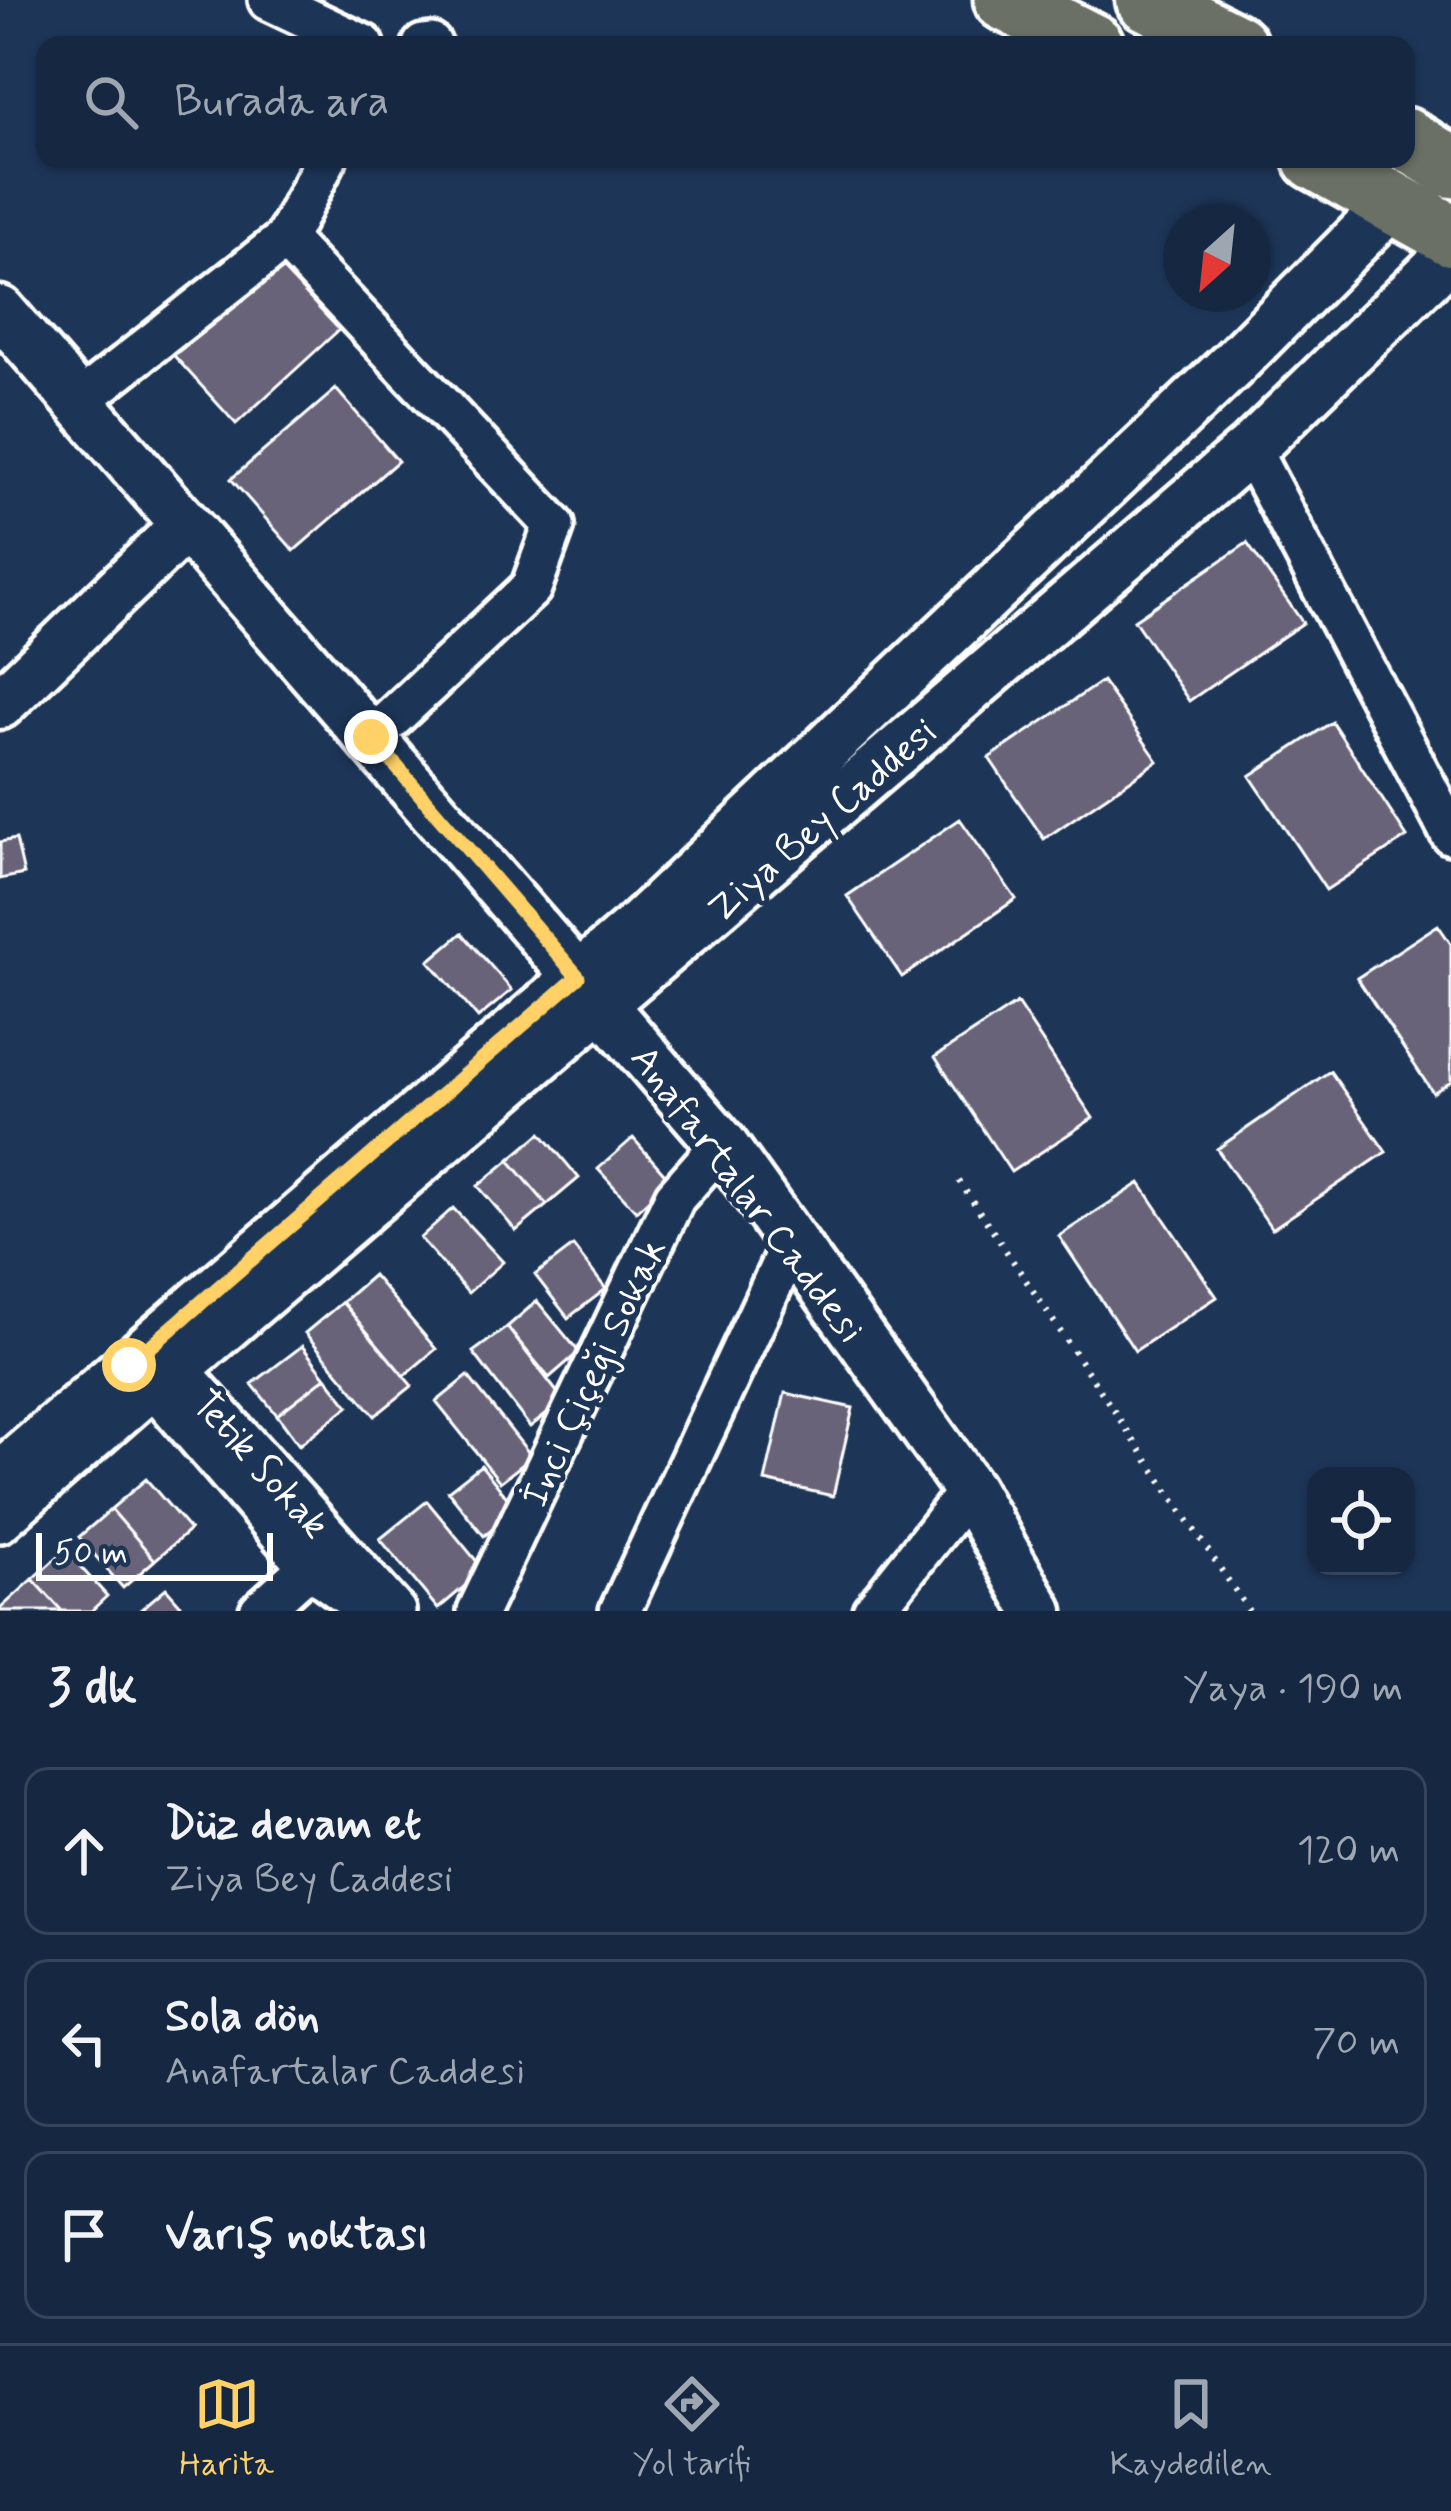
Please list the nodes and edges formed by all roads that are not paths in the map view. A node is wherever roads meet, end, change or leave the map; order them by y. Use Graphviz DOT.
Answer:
graph roads {
  1 [pos="269,0"];
  2 [pos="1005,0"];
  3 [pos="1148,0"];
  4 [pos="345,36"];
  5 [pos="1075,36"];
  6 [pos="1218,36"];
  7 [pos="1415,145"];
  8 [pos="1451,167"];
  9 [pos="321,168"];
  10 [pos="1332,168"];
  11 [pos="1394,202"];
  12 [pos="1451,235"];
  13 [pos="285,239"];
  14 [pos="1451,254"];
  15 [pos="0,311"];
  16 [pos="78,402"];
  17 [pos="1250,449"];
  18 [pos="185,526"];
  19 [pos="0,704"];
  20 [pos="371,737"];
  21 [pos="1451,834"];
  22 [pos="590,990"];
  23 [pos="722,1144"];
  24 [pos="792,1242"];
  25 [pos="154,1366"];
  26 [pos="0,1476"];
  27 [pos="969,1490"];
  28 [pos="0,1522"];
  29 [pos="309,1567"];
  30 [pos="260,1611"];
  31 [pos="369,1611"];
  32 [pos="395,1611"];
  33 [pos="478,1611"];
  34 [pos="620,1611"];
  35 [pos="873,1611"];
  36 [pos="1038,1611"];
  1 -- 4 [label="street"];
  2 -- 5 [label="main road"];
  3 -- 6 [label="main road"];
  7 -- 8 [label="main road"];
  9 -- 13 [label="street"];
  10 -- 11 [label="main road"];
  11 -- 12 [label="main road"];
  11 -- 22 [label="street, Ziya Bey Caddesi"];
  13 -- 16 [label="street"];
  13 -- 20 [label="street"];
  14 -- 17 [label="street, Ziya Bey Caddesi"];
  15 -- 16 [label="street, Anafartalar Caddesi"];
  16 -- 18 [label="street, Anafartalar Caddesi"];
  17 -- 21 [label="street"];
  17 -- 22 [label="street, Ziya Bey Caddesi"];
  18 -- 19 [label="street"];
  18 -- 20 [label="street, Anafartalar Caddesi"];
  20 -- 22 [label="street, Anafartalar Caddesi"];
  22 -- 23 [label="street, Anafartalar Caddesi"];
  22 -- 25 [label="street, Ziya Bey Caddesi"];
  23 -- 24 [label="street, Anafartalar Caddesi"];
  23 -- 33 [label="street, İnci Çiçeği Sokak"];
  24 -- 27 [label="street, Anafartalar Caddesi"];
  24 -- 34 [label="street"];
  25 -- 26 [label="street, Ziya Bey Caddesi"];
  25 -- 28 [label="street, Ziya Bey Caddesi"];
  25 -- 29 [label="street, Tetik Sokak"];
  25 -- 32 [label="street, Tetik Sokak"];
  27 -- 35 [label="street"];
  27 -- 36 [label="street, Anafartalar Caddesi"];
  29 -- 30 [label="street"];
  29 -- 31 [label="street, Tetik Sokak"];
}
